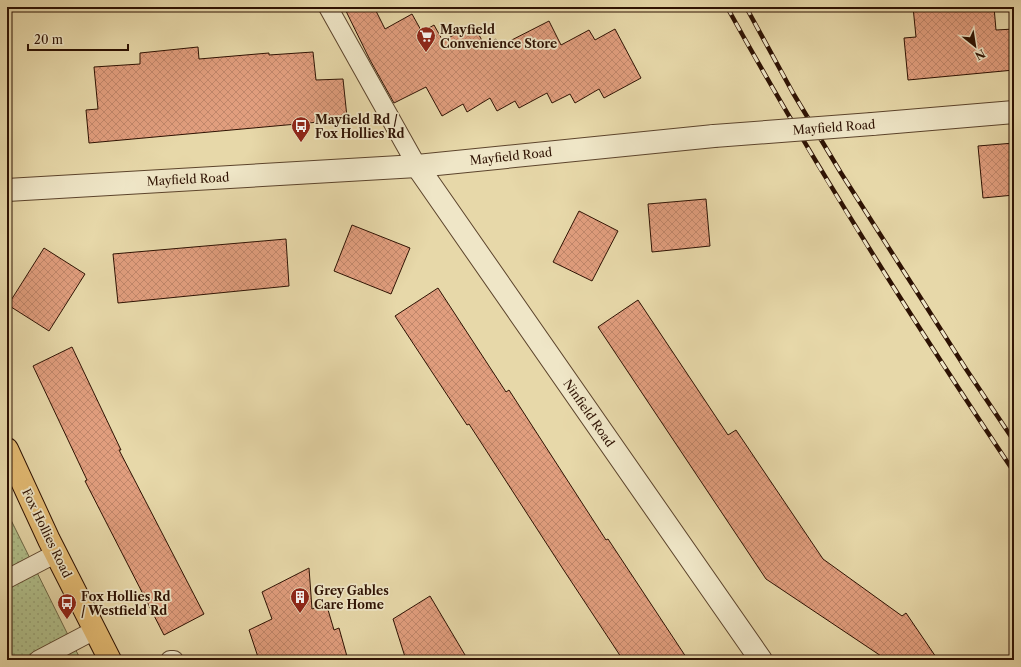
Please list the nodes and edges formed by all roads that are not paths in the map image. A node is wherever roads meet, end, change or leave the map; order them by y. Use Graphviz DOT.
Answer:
graph roads {
  1 [pos="328,7"];
  2 [pos="1014,112"];
  3 [pos="418,166"];
  4 [pos="7,190"];
  5 [pos="7,448"];
  6 [pos="12,475"];
  7 [pos="55,554"];
  8 [pos="7,579"];
  9 [pos="95,630"];
  10 [pos="38,660"];
  11 [pos="110,660"];
  12 [pos="170,660"];
  13 [pos="174,660"];
  14 [pos="761,660"];
  1 -- 3 [label="lane"];
  2 -- 3 [label="street, Mayfield Road, bridge"];
  3 -- 4 [label="street, Mayfield Road"];
  3 -- 14 [label="street, Ninfield Road"];
  5 -- 6 [label="main road, Fox Hollies Road"];
  6 -- 7 [label="main road, Fox Hollies Road"];
  7 -- 8 [label="lane"];
  7 -- 9 [label="main road, Fox Hollies Road"];
  9 -- 10 [label="lane"];
  9 -- 11 [label="main road, Fox Hollies Road"];
  12 -- 13 [label="lane"];
}
